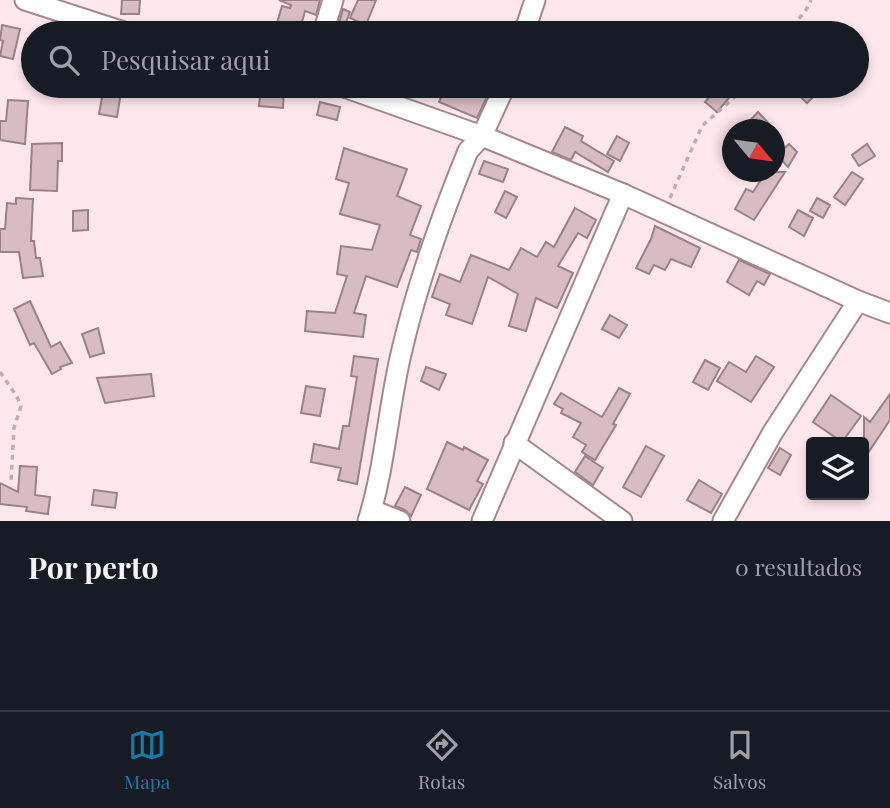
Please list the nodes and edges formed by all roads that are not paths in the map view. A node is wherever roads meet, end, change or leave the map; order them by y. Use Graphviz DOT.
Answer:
graph roads {
  1 [pos="25,0"];
  2 [pos="333,0"];
  3 [pos="535,0"];
  4 [pos="90,21"];
  5 [pos="327,21"];
  6 [pos="528,21"];
  7 [pos="375,98"];
  8 [pos="499,98"];
  9 [pos="482,136"];
  10 [pos="623,194"];
  11 [pos="858,301"];
  12 [pos="890,313"];
  13 [pos="514,443"];
  14 [pos="370,515"];
  15 [pos="400,521"];
  16 [pos="482,521"];
  17 [pos="622,521"];
  18 [pos="723,521"];
  1 -- 4 [label="street"];
  2 -- 5 [label="street"];
  3 -- 6 [label="street"];
  7 -- 9 [label="street"];
  8 -- 9 [label="street"];
  9 -- 10 [label="street"];
  9 -- 14 [label="street"];
  10 -- 11 [label="street"];
  10 -- 13 [label="street"];
  11 -- 12 [label="street"];
  11 -- 18 [label="street"];
  13 -- 16 [label="street"];
  13 -- 17 [label="street"];
  14 -- 15 [label="street"];
}
